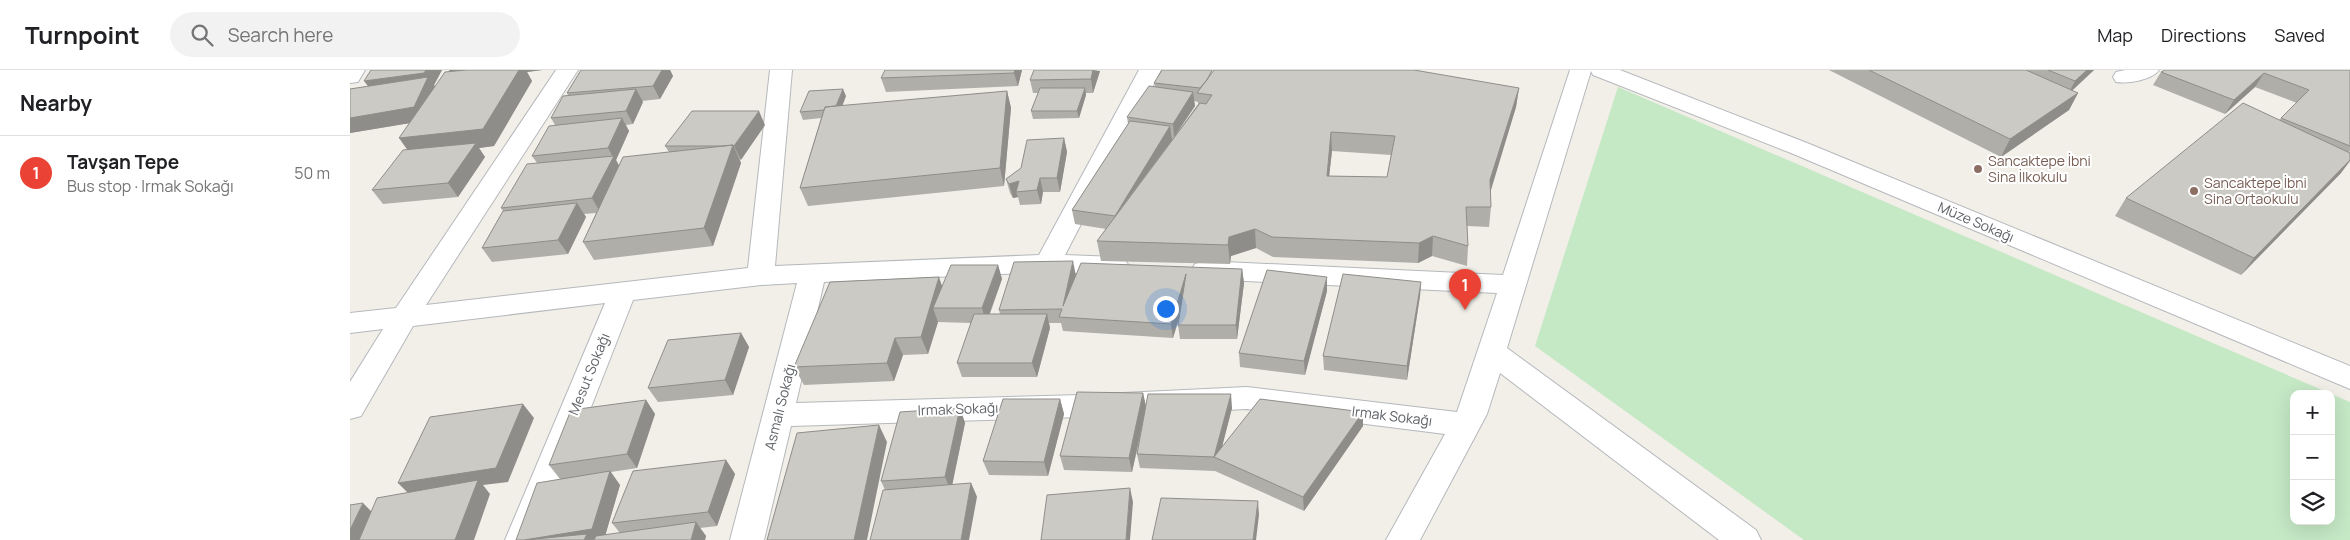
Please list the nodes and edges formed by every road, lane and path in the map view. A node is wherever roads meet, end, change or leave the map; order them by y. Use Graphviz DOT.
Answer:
graph roads {
  1 [pos="354,70"];
  2 [pos="567,70"];
  3 [pos="781,70"];
  4 [pos="1150,70"];
  5 [pos="1581,70"];
  6 [pos="1601,70"];
  7 [pos="2148,70"];
  8 [pos="350,77"];
  9 [pos="2124,77"];
  10 [pos="1048,263"];
  11 [pos="1137,267"];
  12 [pos="1177,269"];
  13 [pos="813,274"];
  14 [pos="761,276"];
  15 [pos="1514,285"];
  16 [pos="623,292"];
  17 [pos="404,317"];
  18 [pos="350,323"];
  19 [pos="1492,352"];
  20 [pos="2350,378"];
  21 [pos="350,408"];
  22 [pos="778,415"];
  23 [pos="1466,425"];
  24 [pos="522,540"];
  25 [pos="747,540"];
  26 [pos="1403,540"];
  27 [pos="1744,540"];
  1 -- 8 [label="street"];
  2 -- 17 [label="street"];
  3 -- 14 [label="street"];
  4 -- 10 [label="street"];
  5 -- 15 [label="street"];
  6 -- 20 [label="street, Müze Sokağı"];
  7 -- 9 [label="street"];
  10 -- 11 [label="street"];
  10 -- 13 [label="street"];
  12 -- 15 [label="street"];
  13 -- 14 [label="street"];
  13 -- 22 [label="street, Asmalı Sokağı"];
  14 -- 16 [label="street"];
  15 -- 19 [label="street"];
  16 -- 17 [label="street"];
  16 -- 24 [label="street, Mesut Sokağı"];
  17 -- 18 [label="street"];
  17 -- 21 [label="street"];
  19 -- 23 [label="street"];
  19 -- 27 [label="street"];
  22 -- 23 [label="street, Irmak Sokağı"];
  22 -- 25 [label="street, Asmalı Sokağı"];
  23 -- 26 [label="street"];
}
